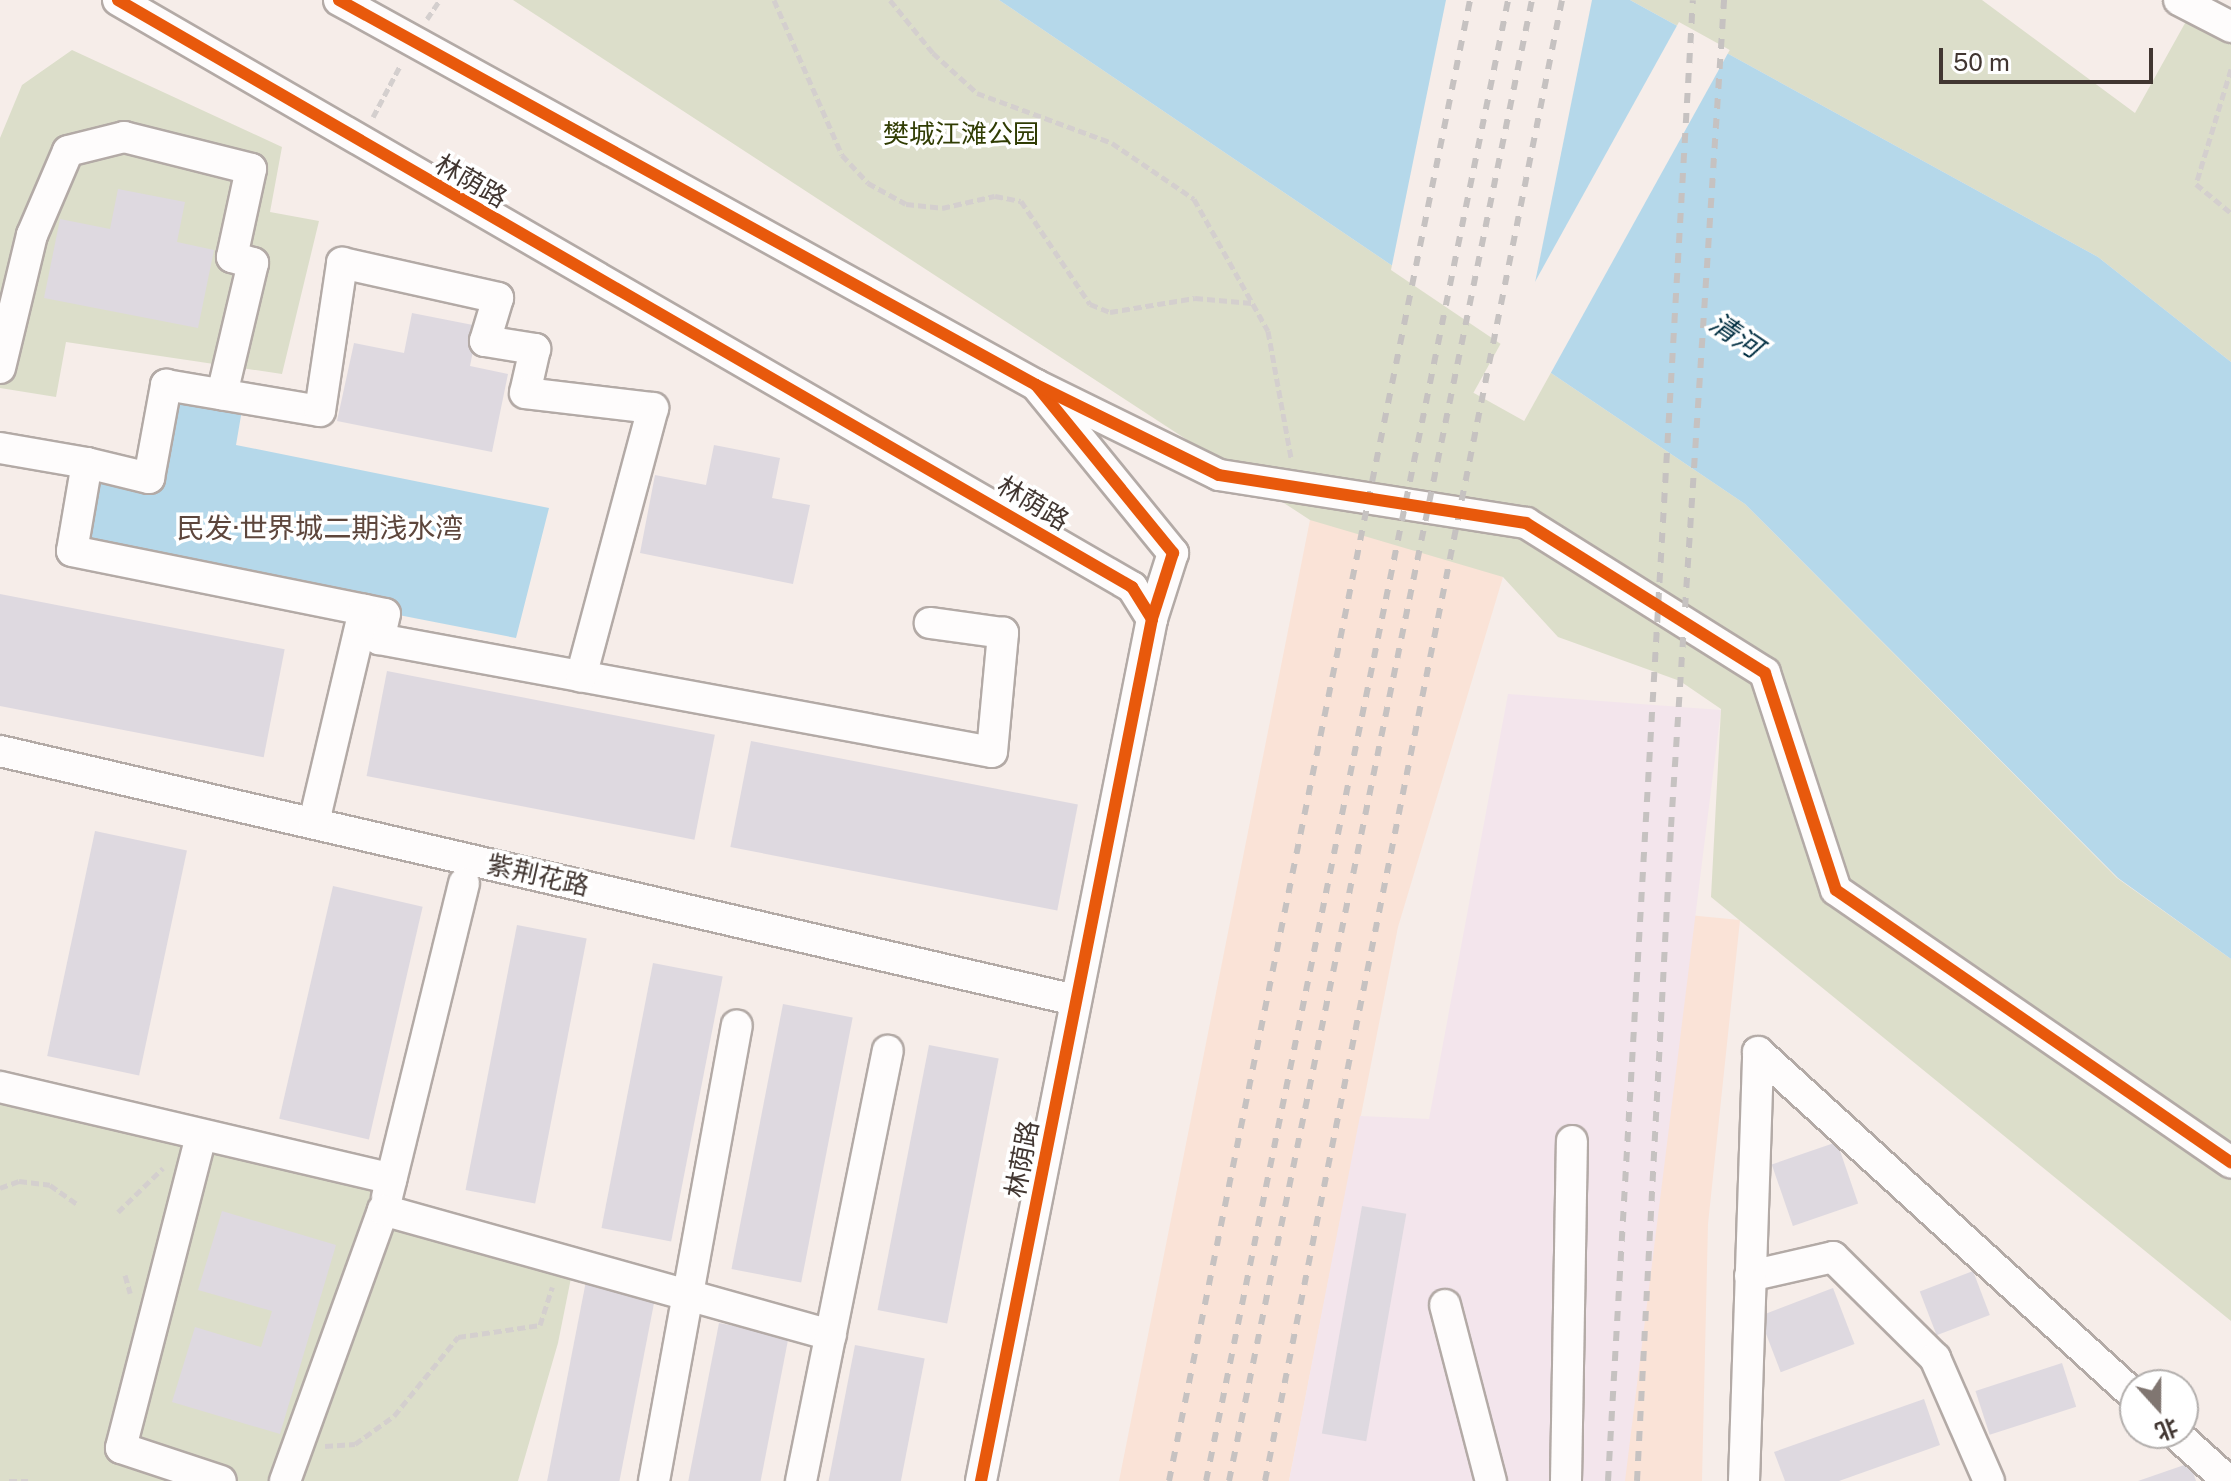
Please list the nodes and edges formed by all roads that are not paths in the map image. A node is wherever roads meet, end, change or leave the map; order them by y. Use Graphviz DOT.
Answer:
graph roads {
  1 [pos="118,0"];
  2 [pos="339,0"];
  3 [pos="2179,0"];
  4 [pos="2220,14"];
  5 [pos="0,368"];
  6 [pos="1036,385"];
  7 [pos="222,394"];
  8 [pos="0,448"];
  9 [pos="87,463"];
  10 [pos="364,610"];
  11 [pos="1152,619"];
  12 [pos="930,623"];
  13 [pos="581,676"];
  14 [pos="0,751"];
  15 [pos="314,822"];
  16 [pos="464,883"];
  17 [pos="1075,1000"];
  18 [pos="737,1025"];
  19 [pos="888,1051"];
  20 [pos="0,1087"];
  21 [pos="1572,1141"];
  22 [pos="199,1142"];
  23 [pos="2231,1162"];
  24 [pos="391,1179"];
  25 [pos="383,1210"];
  26 [pos="1750,1276"];
  27 [pos="688,1295"];
  28 [pos="1445,1305"];
  29 [pos="831,1335"];
  30 [pos="2119,1381"];
  31 [pos="2193,1449"];
  32 [pos="221,1481"];
  33 [pos="285,1481"];
  34 [pos="654,1481"];
  35 [pos="801,1481"];
  36 [pos="981,1481"];
  37 [pos="1491,1481"];
  38 [pos="1566,1481"];
  39 [pos="1744,1481"];
  40 [pos="1989,1481"];
  41 [pos="2228,1481"];
  1 -- 11 [label="street, 林荫路"];
  2 -- 6 [label="street"];
  3 -- 4 [label="street"];
  5 -- 7 [label="street"];
  6 -- 11 [label="street"];
  6 -- 23 [label="street"];
  7 -- 9 [label="street"];
  7 -- 13 [label="street"];
  8 -- 9 [label="street"];
  9 -- 10 [label="street"];
  10 -- 13 [label="street"];
  10 -- 15 [label="street"];
  11 -- 17 [label="street, 林荫路"];
  12 -- 13 [label="street"];
  14 -- 15 [label="street, 紫荆花路"];
  15 -- 17 [label="street, 紫荆花路"];
  16 -- 24 [label="street"];
  17 -- 36 [label="street, 林荫路"];
  18 -- 27 [label="street"];
  19 -- 29 [label="street"];
  20 -- 22 [label="street"];
  21 -- 38 [label="street"];
  22 -- 24 [label="street"];
  22 -- 32 [label="street"];
  24 -- 25 [label="street"];
  25 -- 27 [label="street"];
  25 -- 33 [label="street"];
  26 -- 30 [label="street"];
  26 -- 39 [label="street"];
  26 -- 40 [label="street"];
  27 -- 29 [label="street"];
  27 -- 34 [label="street"];
  28 -- 37 [label="street"];
  29 -- 35 [label="street"];
  31 -- 41 [label="street"];
}
